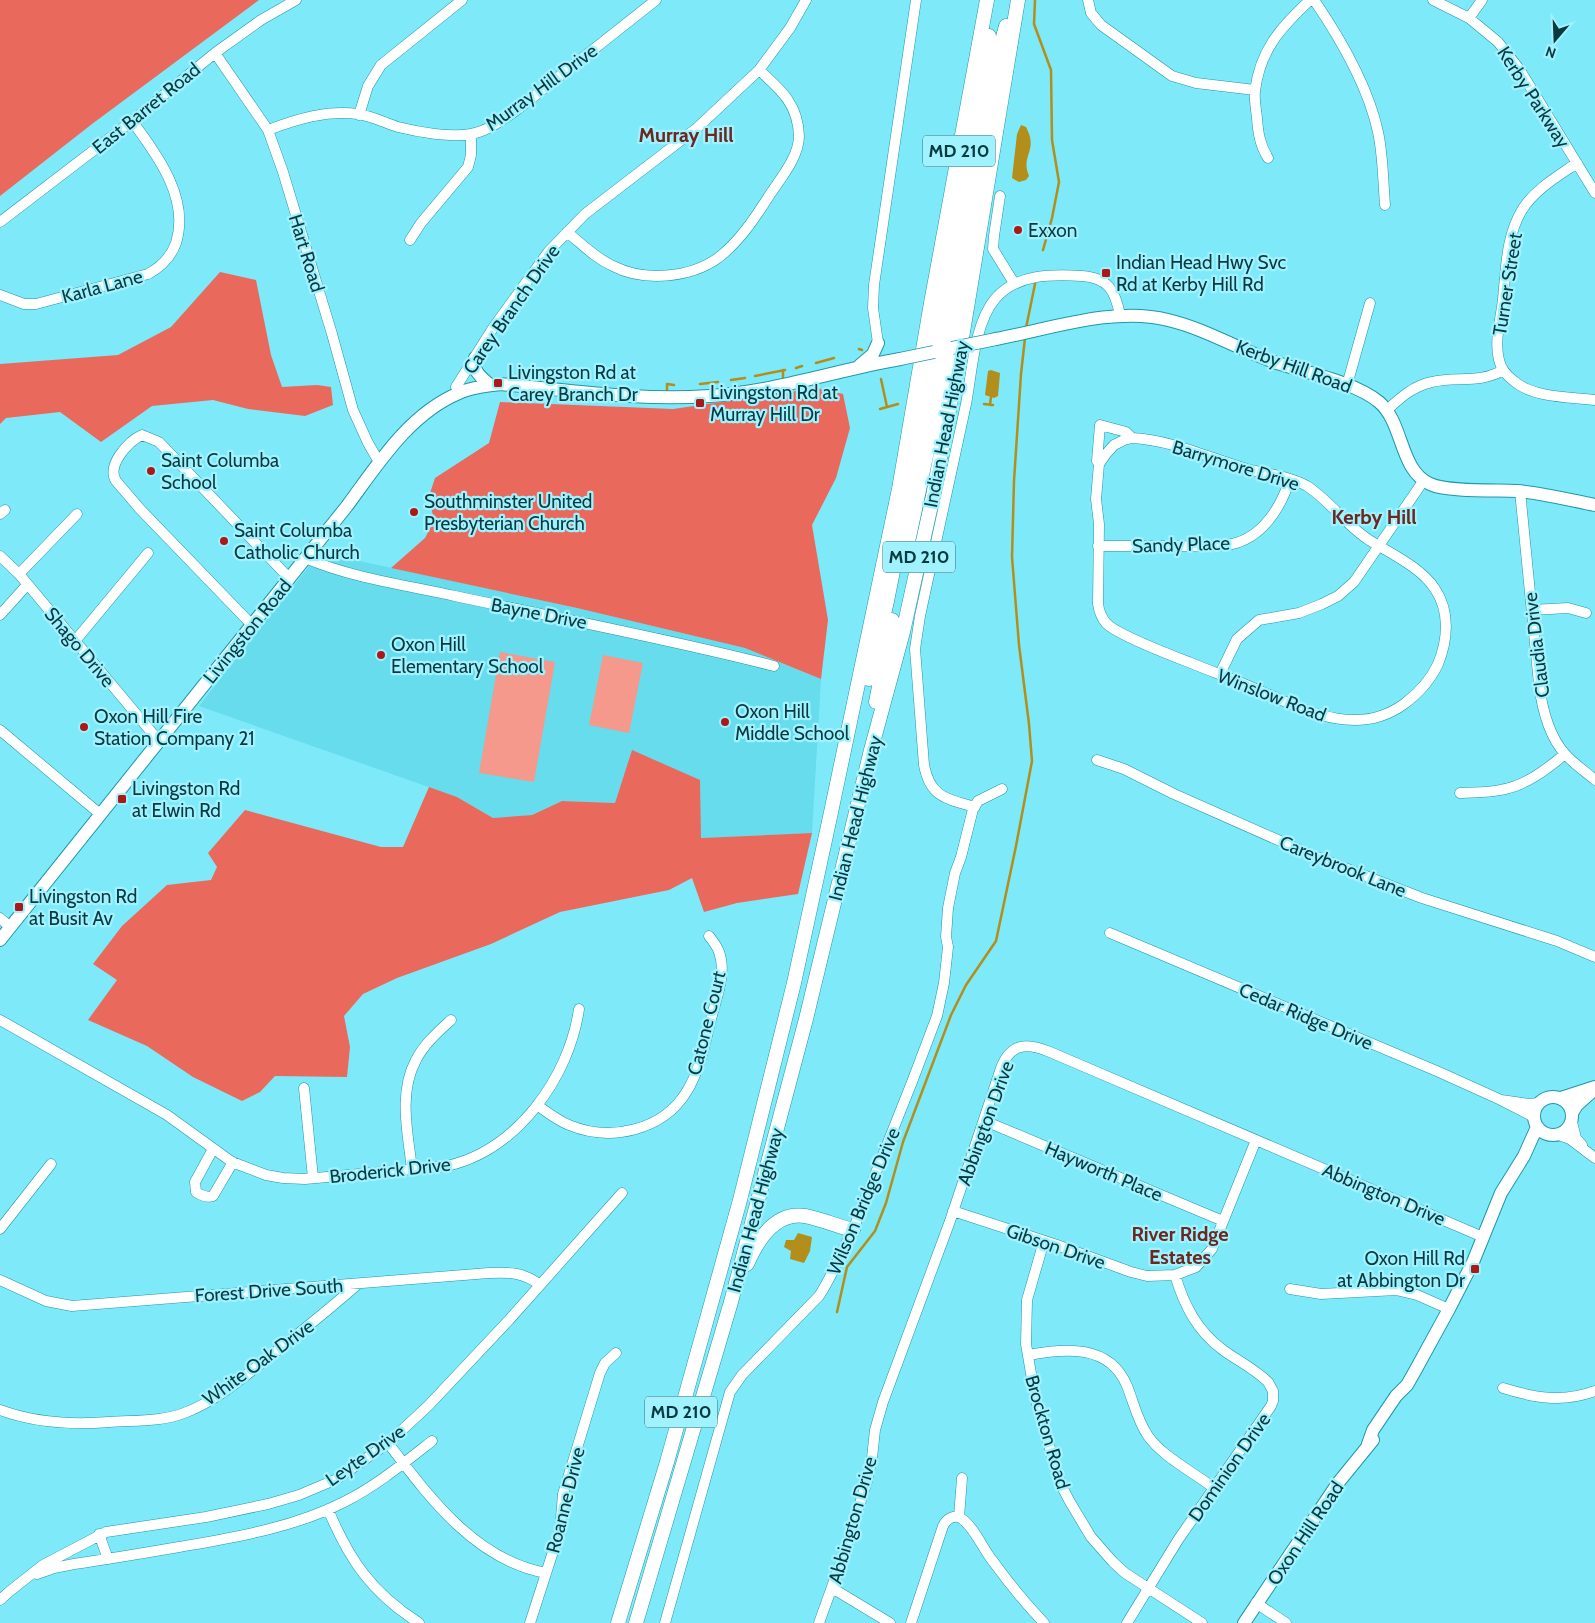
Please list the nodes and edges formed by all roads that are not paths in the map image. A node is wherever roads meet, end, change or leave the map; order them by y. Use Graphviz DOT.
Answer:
graph roads {
  1 [pos="296,0"];
  2 [pos="462,0"];
  3 [pos="656,0"];
  4 [pos="806,0"];
  5 [pos="916,0"];
  6 [pos="987,0"];
  7 [pos="993,0"];
  8 [pos="1016,0"];
  9 [pos="1088,0"];
  10 [pos="1310,0"];
  11 [pos="1314,0"];
  12 [pos="1433,0"];
  13 [pos="1482,0"];
  14 [pos="1469,18"];
  15 [pos="215,53"];
  16 [pos="759,70"];
  17 [pos="1255,90"];
  18 [pos="360,115"];
  19 [pos="132,121"];
  20 [pos="268,130"];
  21 [pos="471,134"];
  22 [pos="1268,158"];
  23 [pos="1577,163"];
  24 [pos="1595,193"];
  25 [pos="1000,196"];
  26 [pos="1385,205"];
  27 [pos="0,222"];
  28 [pos="568,232"];
  29 [pos="410,240"];
  30 [pos="1014,283"];
  31 [pos="0,295"];
  32 [pos="1370,304"];
  33 [pos="1120,315"];
  34 [pos="878,343"];
  35 [pos="943,350"];
  36 [pos="475,358"];
  37 [pos="900,359"];
  38 [pos="856,368"];
  39 [pos="1503,370"];
  40 [pos="490,385"];
  41 [pos="1347,385"];
  42 [pos="459,392"];
  43 [pos="1595,400"];
  44 [pos="1386,410"];
  45 [pos="1100,425"];
  46 [pos="1132,438"];
  47 [pos="380,462"];
  48 [pos="1099,464"];
  49 [pos="1290,479"];
  50 [pos="1424,480"];
  51 [pos="1520,491"];
  52 [pos="1595,505"];
  53 [pos="78,514"];
  54 [pos="1098,546"];
  55 [pos="1380,546"];
  56 [pos="148,553"];
  57 [pos="0,556"];
  58 [pos="305,558"];
  59 [pos="19,574"];
  60 [pos="289,578"];
  61 [pos="27,585"];
  62 [pos="1532,610"];
  63 [pos="1586,612"];
  64 [pos="0,615"];
  65 [pos="252,624"];
  66 [pos="75,641"];
  67 [pos="774,666"];
  68 [pos="1220,674"];
  69 [pos="0,730"];
  70 [pos="158,740"];
  71 [pos="871,750"];
  72 [pos="1565,754"];
  73 [pos="1098,760"];
  74 [pos="1595,780"];
  75 [pos="1002,789"];
  76 [pos="1460,793"];
  77 [pos="974,807"];
  78 [pos="100,814"];
  79 [pos="830,817"];
  80 [pos="0,918"];
  81 [pos="10,927"];
  82 [pos="1110,932"];
  83 [pos="709,936"];
  84 [pos="0,940"];
  85 [pos="1595,957"];
  86 [pos="579,1009"];
  87 [pos="0,1020"];
  88 [pos="451,1020"];
  89 [pos="304,1088"];
  90 [pos="1595,1088"];
  91 [pos="1561,1098"];
  92 [pos="1501,1100"];
  93 [pos="1539,1103"];
  94 [pos="537,1105"];
  95 [pos="1572,1117"];
  96 [pos="985,1121"];
  97 [pos="1536,1122"];
  98 [pos="1556,1135"];
  99 [pos="1256,1140"];
  100 [pos="213,1149"];
  101 [pos="1585,1150"];
  102 [pos="1524,1156"];
  103 [pos="1595,1158"];
  104 [pos="233,1162"];
  105 [pos="52,1164"];
  106 [pos="412,1169"];
  107 [pos="313,1178"];
  108 [pos="622,1193"];
  109 [pos="953,1211"];
  110 [pos="1223,1221"];
  111 [pos="0,1230"];
  112 [pos="853,1230"];
  113 [pos="1483,1237"];
  114 [pos="1044,1241"];
  115 [pos="1175,1275"];
  116 [pos="0,1280"];
  117 [pos="358,1284"];
  118 [pos="540,1285"];
  119 [pos="1290,1289"];
  120 [pos="731,1302"];
  121 [pos="1450,1310"];
  122 [pos="616,1353"];
  123 [pos="1028,1355"];
  124 [pos="1503,1388"];
  125 [pos="1595,1391"];
  126 [pos="0,1410"];
  127 [pos="432,1441"];
  128 [pos="388,1443"];
  129 [pos="403,1464"];
  130 [pos="962,1478"];
  131 [pos="1214,1488"];
  132 [pos="328,1509"];
  133 [pos="957,1517"];
  134 [pos="99,1534"];
  135 [pos="108,1559"];
  136 [pos="546,1573"];
  137 [pos="26,1578"];
  138 [pos="832,1588"];
  139 [pos="1148,1588"];
  140 [pos="0,1600"];
  141 [pos="1256,1603"];
  142 [pos="419,1623"];
  143 [pos="530,1623"];
  144 [pos="618,1623"];
  145 [pos="636,1623"];
  146 [pos="665,1623"];
  147 [pos="819,1623"];
  148 [pos="890,1623"];
  149 [pos="911,1623"];
  150 [pos="1044,1623"];
  151 [pos="1127,1623"];
  152 [pos="1202,1623"];
  153 [pos="1244,1623"];
  154 [pos="1286,1623"];
  1 -- 15 [label="street, East Barret Road"];
  2 -- 18 [label="street"];
  3 -- 21 [label="street, Murray Hill Drive"];
  4 -- 16 [label="street, Carey Branch Drive"];
  5 -- 34 [label="street"];
  6 -- 79 [label="highway, Indian Head Highway / MD 210"];
  7 -- 35 [label="highway"];
  8 -- 35 [label="highway"];
  8 -- 71 [label="highway, Indian Head Highway / MD 210"];
  9 -- 17 [label="street"];
  10 -- 17 [label="street"];
  11 -- 26 [label="street"];
  12 -- 14 [label="street, Kerby Parkway"];
  13 -- 14 [label="street"];
  14 -- 23 [label="street, Kerby Parkway"];
  15 -- 19 [label="street, East Barret Road"];
  15 -- 20 [label="street, Hart Road"];
  16 -- 28 [label="street, Carey Branch Drive"];
  16 -- 28 [label="street"];
  17 -- 22 [label="street"];
  18 -- 20 [label="street, Murray Hill Drive"];
  18 -- 21 [label="street, Murray Hill Drive"];
  19 -- 27 [label="street, East Barret Road"];
  19 -- 31 [label="street, Karla Lane"];
  20 -- 47 [label="street, Hart Road"];
  21 -- 29 [label="street"];
  23 -- 24 [label="street, Kerby Parkway"];
  23 -- 39 [label="street, Turner Street"];
  25 -- 30 [label="street"];
  28 -- 36 [label="street, Carey Branch Drive"];
  30 -- 33 [label="street"];
  30 -- 77 [label="street"];
  32 -- 41 [label="street"];
  33 -- 35 [label="main road, Kerby Hill Road, bridge"];
  33 -- 41 [label="main road, Kerby Hill Road"];
  34 -- 37 [label="main road"];
  34 -- 38 [label="main road"];
  35 -- 37 [label="main road, Livingston Road, bridge"];
  35 -- 71 [label="highway"];
  35 -- 79 [label="highway"];
  36 -- 40 [label="main road"];
  36 -- 42 [label="street, Carey Branch Drive"];
  37 -- 38 [label="main road, Livingston Road"];
  38 -- 40 [label="main road, Livingston Road"];
  39 -- 43 [label="street"];
  39 -- 44 [label="street"];
  40 -- 42 [label="main road, Livingston Road"];
  41 -- 44 [label="main road, Kerby Hill Road"];
  42 -- 47 [label="main road, Livingston Road"];
  44 -- 50 [label="main road, Kerby Hill Road"];
  45 -- 46 [label="street, Barrymore Drive"];
  45 -- 48 [label="street, Winslow Road"];
  46 -- 48 [label="street, Barrymore Drive"];
  46 -- 49 [label="street, Barrymore Drive"];
  47 -- 58 [label="main road, Livingston Road"];
  48 -- 54 [label="street, Winslow Road"];
  49 -- 54 [label="street, Sandy Place"];
  49 -- 55 [label="street, Barrymore Drive"];
  50 -- 51 [label="main road"];
  50 -- 55 [label="street"];
  51 -- 52 [label="main road"];
  51 -- 62 [label="street, Claudia Drive"];
  53 -- 59 [label="street"];
  54 -- 68 [label="street, Winslow Road"];
  55 -- 68 [label="street"];
  55 -- 68 [label="street, Winslow Road"];
  56 -- 66 [label="street"];
  57 -- 59 [label="street, Shago Drive"];
  58 -- 60 [label="main road, Livingston Road"];
  58 -- 67 [label="street, Bayne Drive"];
  59 -- 61 [label="street, Shago Drive"];
  60 -- 65 [label="main road, Livingston Road"];
  60 -- 65 [label="street"];
  61 -- 64 [label="street"];
  61 -- 66 [label="street, Shago Drive"];
  62 -- 63 [label="street"];
  62 -- 72 [label="street, Claudia Drive"];
  65 -- 70 [label="main road, Livingston Road"];
  66 -- 70 [label="street, Shago Drive"];
  69 -- 78 [label="street"];
  70 -- 78 [label="main road, Livingston Road"];
  71 -- 120 [label="highway, Indian Head Highway / MD 210"];
  72 -- 74 [label="street, Claudia Drive"];
  72 -- 76 [label="street"];
  73 -- 85 [label="street, Careybrook Lane"];
  75 -- 77 [label="street"];
  77 -- 112 [label="street, Wilson Bridge Drive"];
  78 -- 81 [label="main road, Livingston Road"];
  79 -- 144 [label="highway, Indian Head Highway / MD 210"];
  80 -- 81 [label="street"];
  81 -- 84 [label="main road, Livingston Road"];
  82 -- 92 [label="street, Cedar Ridge Drive"];
  83 -- 94 [label="street, Catone Court"];
  86 -- 94 [label="street, Broderick Drive"];
  87 -- 100 [label="street, Broderick Drive"];
  88 -- 106 [label="street"];
  89 -- 107 [label="street"];
  90 -- 91 [label="main road"];
  90 -- 95 [label="main road"];
  91 -- 93 [label="main road"];
  91 -- 95 [label="main road"];
  92 -- 93 [label="street, Cedar Ridge Drive"];
  92 -- 97 [label="street, Cedar Ridge Drive"];
  93 -- 97 [label="main road"];
  94 -- 106 [label="street, Broderick Drive"];
  95 -- 98 [label="main road"];
  95 -- 101 [label="street"];
  96 -- 99 [label="street, Abbington Drive"];
  96 -- 109 [label="street, Abbington Drive"];
  96 -- 110 [label="street, Hayworth Place"];
  97 -- 98 [label="main road"];
  97 -- 102 [label="main road, Oxon Hill Road"];
  98 -- 101 [label="street"];
  98 -- 102 [label="main road, Oxon Hill Road"];
  99 -- 110 [label="street, Gibson Drive"];
  99 -- 113 [label="street, Abbington Drive"];
  100 -- 104 [label="street, Broderick Drive"];
  100 -- 104 [label="street"];
  101 -- 103 [label="street"];
  102 -- 113 [label="main road, Oxon Hill Road"];
  104 -- 107 [label="street, Broderick Drive"];
  105 -- 111 [label="street"];
  106 -- 107 [label="street, Broderick Drive"];
  108 -- 118 [label="street, Leyte Drive"];
  109 -- 114 [label="street, Gibson Drive"];
  109 -- 138 [label="street, Abbington Drive"];
  110 -- 115 [label="street, Gibson Drive"];
  112 -- 120 [label="highway"];
  112 -- 146 [label="street, Wilson Bridge Drive"];
  113 -- 121 [label="main road, Oxon Hill Road"];
  114 -- 115 [label="street, Gibson Drive"];
  114 -- 123 [label="street, Brockton Road"];
  115 -- 131 [label="street, Dominion Drive"];
  116 -- 117 [label="street, Forest Drive South"];
  117 -- 118 [label="street, Forest Drive South"];
  117 -- 126 [label="street, White Oak Drive"];
  118 -- 128 [label="street, Leyte Drive"];
  119 -- 121 [label="street"];
  120 -- 145 [label="highway, Indian Head Highway / MD 210"];
  121 -- 141 [label="main road, Oxon Hill Road"];
  122 -- 136 [label="street, Roanne Drive"];
  123 -- 131 [label="street"];
  123 -- 139 [label="street, Brockton Road"];
  124 -- 125 [label="street"];
  127 -- 129 [label="street, Leyte Drive"];
  128 -- 129 [label="street"];
  128 -- 134 [label="street, Leyte Drive"];
  129 -- 132 [label="street, Leyte Drive"];
  129 -- 136 [label="street"];
  130 -- 133 [label="street"];
  131 -- 139 [label="street, Dominion Drive"];
  132 -- 135 [label="street, Leyte Drive"];
  132 -- 142 [label="street"];
  133 -- 149 [label="street"];
  133 -- 150 [label="street"];
  134 -- 135 [label="street"];
  134 -- 137 [label="street, Leyte Drive"];
  135 -- 137 [label="street, Leyte Drive"];
  136 -- 143 [label="street, Roanne Drive"];
  137 -- 140 [label="street, Leyte Drive"];
  138 -- 147 [label="street, Abbington Drive"];
  138 -- 148 [label="street"];
  139 -- 151 [label="street, Dominion Drive"];
  139 -- 152 [label="street, Brockton Road"];
  141 -- 153 [label="main road, Oxon Hill Road"];
  141 -- 154 [label="street"];
}
